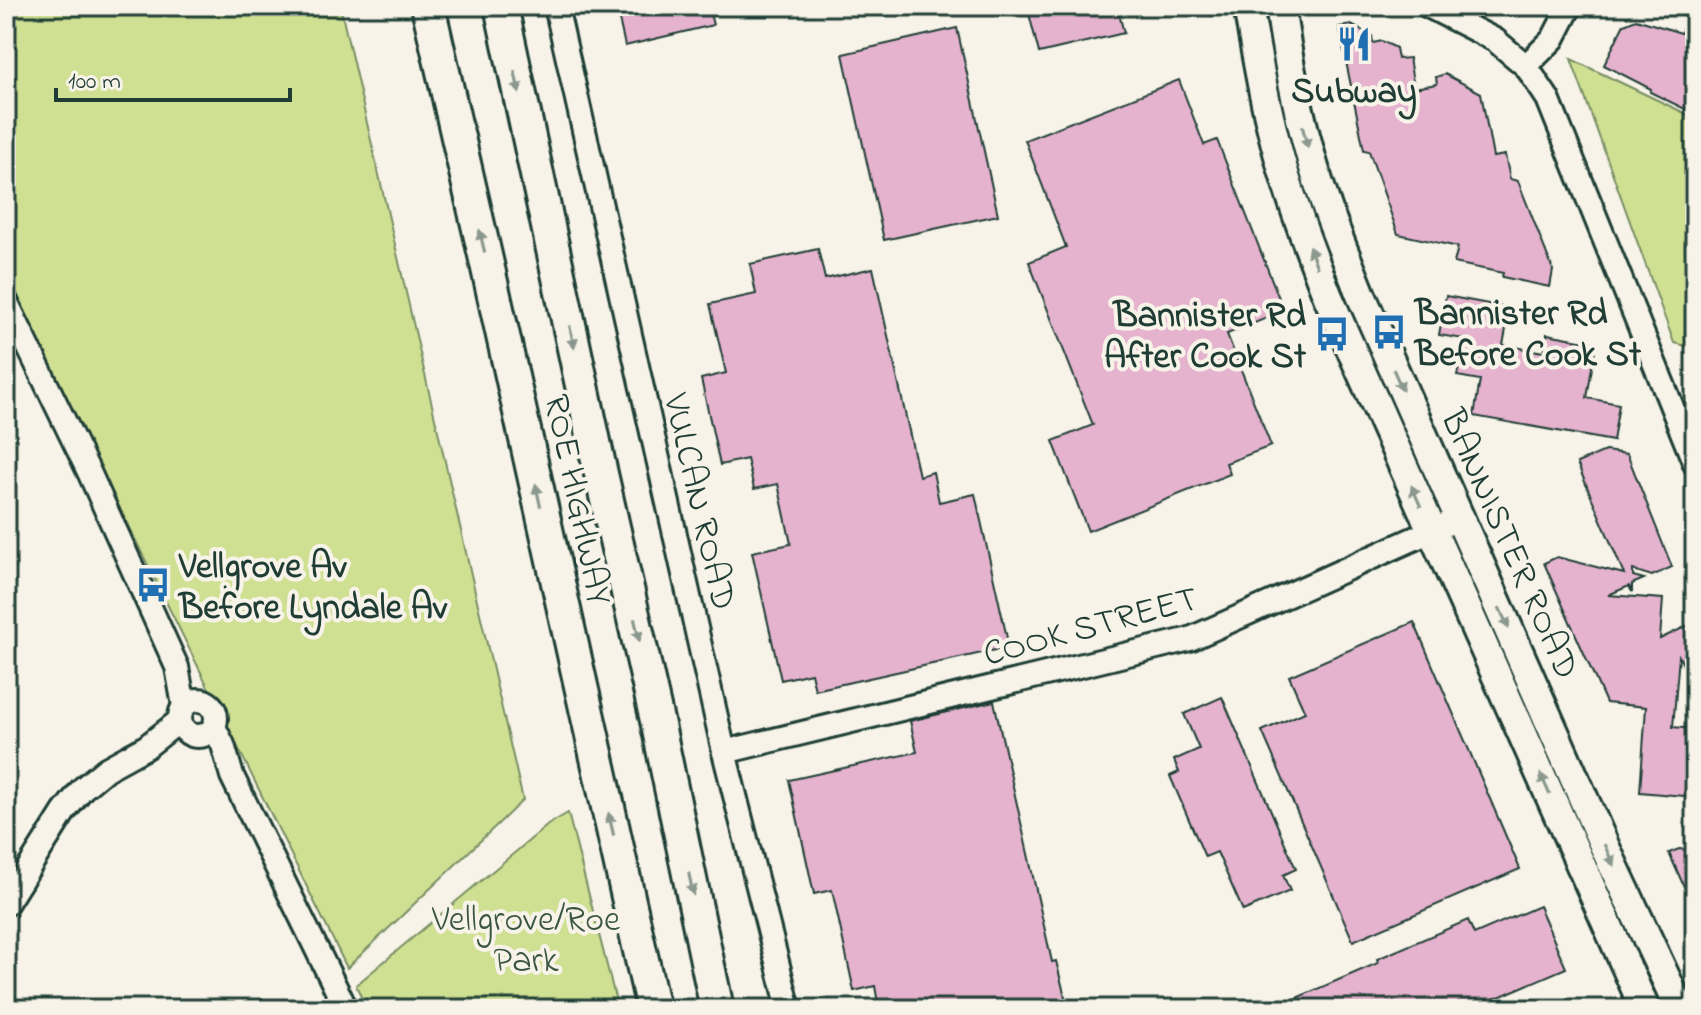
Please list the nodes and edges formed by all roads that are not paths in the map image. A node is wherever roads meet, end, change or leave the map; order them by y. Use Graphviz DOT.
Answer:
graph roads {
  1 [pos="428,6"];
  2 [pos="501,6"];
  3 [pos="556,6"];
  4 [pos="1248,6"];
  5 [pos="1280,6"];
  6 [pos="1428,6"];
  7 [pos="1570,6"];
  8 [pos="1526,66"];
  9 [pos="6,301"];
  10 [pos="1695,464"];
  11 [pos="1460,518"];
  12 [pos="1432,530"];
  13 [pos="195,721"];
  14 [pos="724,752"];
  15 [pos="6,904"];
  16 [pos="346,1009"];
  17 [pos="653,1009"];
  18 [pos="717,1009"];
  19 [pos="789,1009"];
  20 [pos="1645,1009"];
  21 [pos="1680,1009"];
  17 -- 1 [label="highway, ROE HIGHWAY, one-way"];
  2 -- 18 [label="highway, ROE HIGHWAY, one-way"];
  3 -- 14 [label="street, VULCAN ROAD"];
  12 -- 4 [label="main road, BANNISTER ROAD, one-way"];
  5 -- 11 [label="main road, BANNISTER ROAD, one-way"];
  6 -- 8 [label="street"];
  7 -- 8 [label="street"];
  8 -- 10 [label="street"];
  9 -- 13 [label="street"];
  11 -- 12 [label="street, COOK STREET"];
  11 -- 21 [label="main road, BANNISTER ROAD, one-way"];
  12 -- 14 [label="street, COOK STREET"];
  20 -- 12 [label="main road, BANNISTER ROAD, one-way"];
  13 -- 15 [label="street"];
  13 -- 16 [label="street"];
  14 -- 19 [label="street, VULCAN ROAD"];
}
